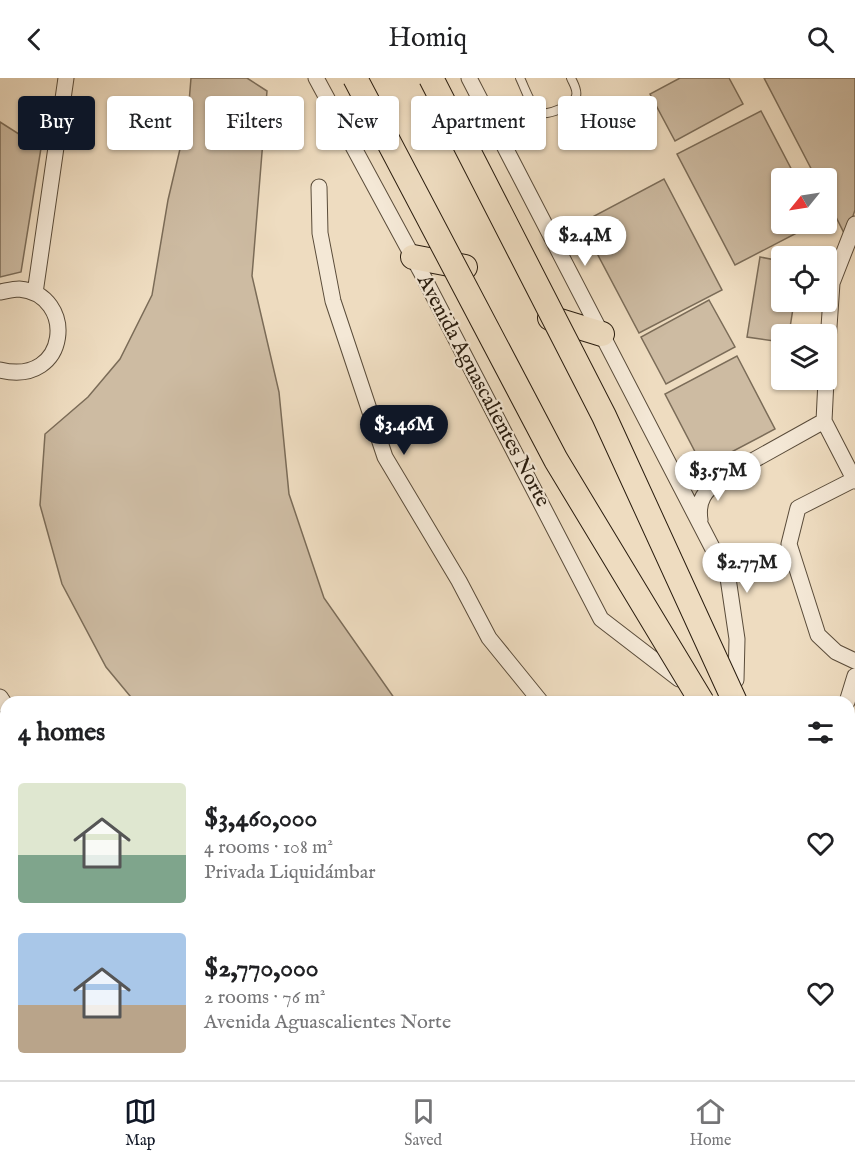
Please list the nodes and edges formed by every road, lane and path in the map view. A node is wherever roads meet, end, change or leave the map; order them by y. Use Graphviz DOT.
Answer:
graph roads {
  1 [pos="66,78"];
  2 [pos="316,78"];
  3 [pos="355,78"];
  4 [pos="368,78"];
  5 [pos="424,78"];
  6 [pos="431,78"];
  7 [pos="520,78"];
  8 [pos="571,78"];
  9 [pos="473,79"];
  10 [pos="319,187"];
  11 [pos="855,224"];
  12 [pos="412,257"];
  13 [pos="465,267"];
  14 [pos="0,292"];
  15 [pos="35,293"];
  16 [pos="550,318"];
  17 [pos="829,324"];
  18 [pos="602,334"];
  19 [pos="0,370"];
  20 [pos="826,390"];
  21 [pos="824,421"];
  22 [pos="673,471"];
  23 [pos="720,479"];
  24 [pos="854,480"];
  25 [pos="700,520"];
  26 [pos="855,661"];
  27 [pos="855,676"];
  28 [pos="679,680"];
  29 [pos="735,691"];
  30 [pos="536,696"];
  31 [pos="688,696"];
  32 [pos="698,696"];
  33 [pos="849,696"];
  1 -- 15 [label="street"];
  2 -- 12 [label="street, Avenida Aguascalientes Norte"];
  3 -- 32 [label="main road, bridge"];
  4 -- 13 [label="main road, Avenida Aguascalientes Norte"];
  5 -- 16 [label="main road"];
  6 -- 29 [label="main road, bridge"];
  7 -- 8 [label="lane"];
  9 -- 18 [label="street"];
  10 -- 30 [label="street"];
  11 -- 17 [label="street"];
  12 -- 13 [label="main road"];
  12 -- 28 [label="street, Avenida Aguascalientes Norte"];
  13 -- 28 [label="main road, Avenida Aguascalientes Norte"];
  14 -- 15 [label="street"];
  15 -- 19 [label="street"];
  16 -- 18 [label="main road"];
  16 -- 29 [label="main road"];
  18 -- 22 [label="street"];
  20 -- 21 [label="street"];
  21 -- 23 [label="street"];
  21 -- 24 [label="street"];
  22 -- 23 [label="street"];
  22 -- 25 [label="street"];
  23 -- 25 [label="street"];
  24 -- 26 [label="street"];
  25 -- 29 [label="street"];
  27 -- 33 [label="street"];
  28 -- 31 [label="main road, Avenida Aguascalientes Norte"];
}
